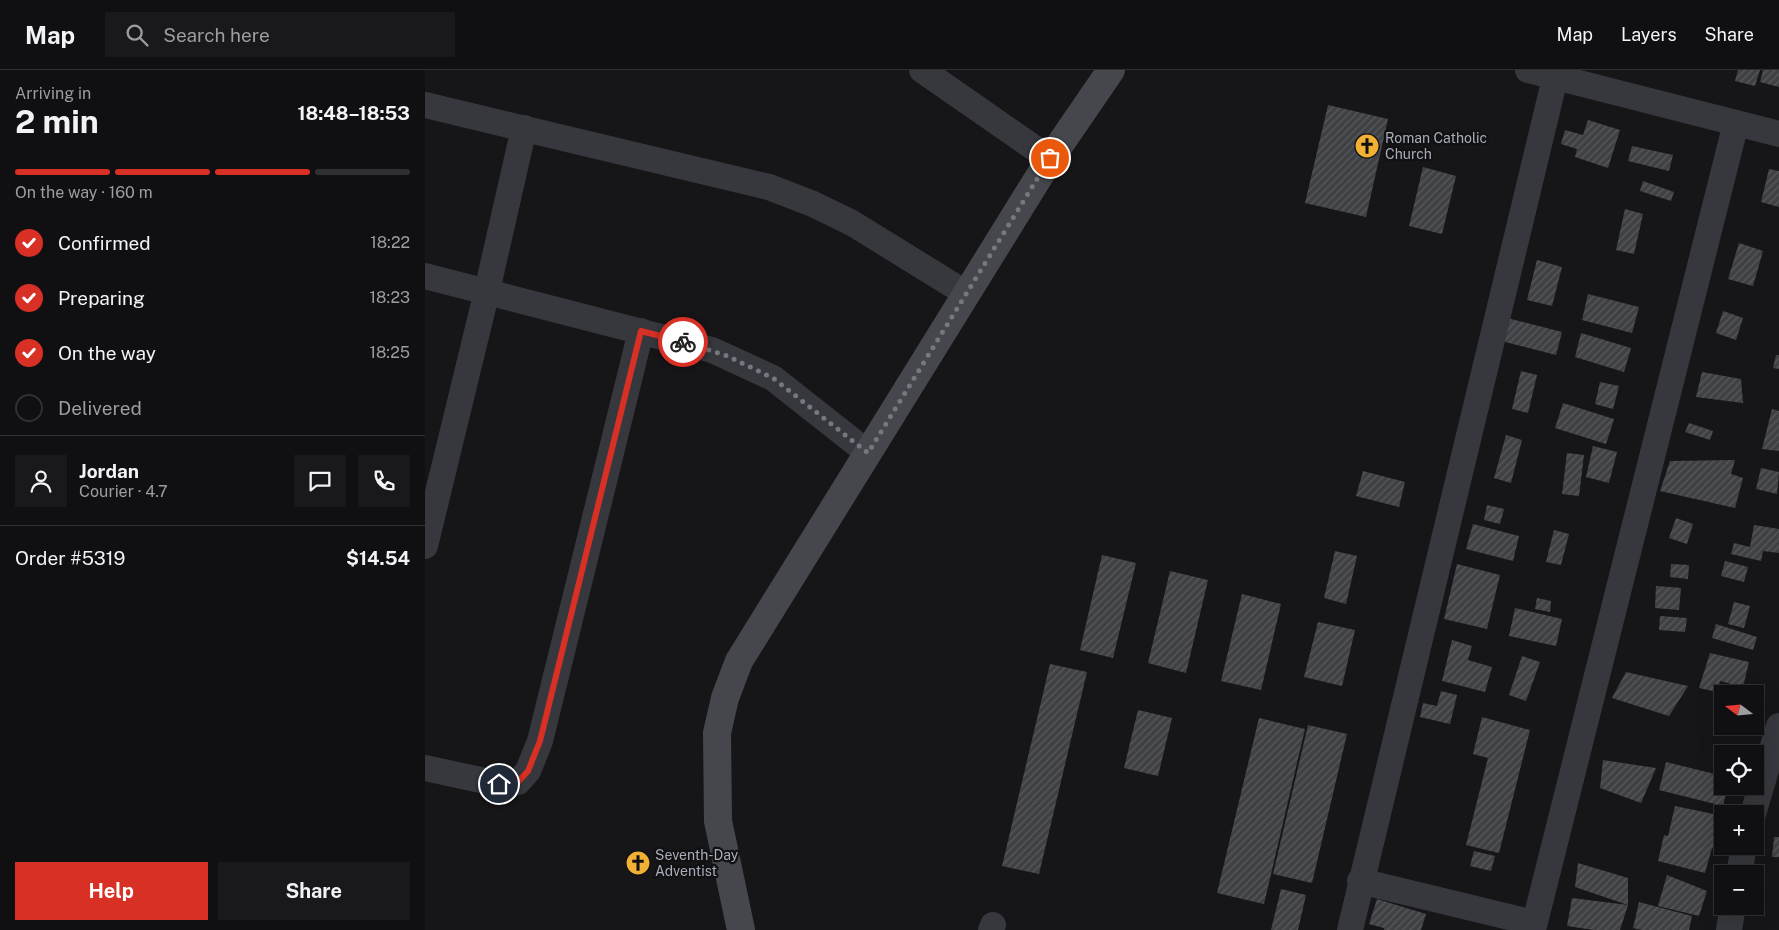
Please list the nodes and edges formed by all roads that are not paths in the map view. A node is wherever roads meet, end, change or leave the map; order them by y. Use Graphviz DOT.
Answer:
graph roads {
  1 [pos="921,70"];
  2 [pos="1111,70"];
  3 [pos="1528,70"];
  4 [pos="1555,78"];
  5 [pos="425,105"];
  6 [pos="1737,123"];
  7 [pos="524,128"];
  8 [pos="1779,134"];
  9 [pos="1050,158"];
  10 [pos="425,276"];
  11 [pos="487,291"];
  12 [pos="967,294"];
  13 [pos="641,331"];
  14 [pos="868,453"];
  15 [pos="425,546"];
  16 [pos="1779,726"];
  17 [pos="425,768"];
  18 [pos="1756,805"];
  19 [pos="1360,881"];
  20 [pos="1732,915"];
  21 [pos="1534,927"];
  22 [pos="741,930"];
  23 [pos="1350,930"];
  24 [pos="1729,930"];
  1 -- 9 [label="street"];
  2 -- 9 [label="street"];
  3 -- 4 [label="street"];
  4 -- 6 [label="street"];
  4 -- 19 [label="street"];
  5 -- 7 [label="street"];
  6 -- 8 [label="street"];
  6 -- 21 [label="street"];
  7 -- 11 [label="street"];
  7 -- 12 [label="street"];
  9 -- 12 [label="street"];
  10 -- 11 [label="street"];
  11 -- 13 [label="street"];
  11 -- 15 [label="street"];
  12 -- 14 [label="street"];
  13 -- 14 [label="street"];
  13 -- 17 [label="street"];
  14 -- 22 [label="street"];
  16 -- 18 [label="street"];
  19 -- 21 [label="street"];
  19 -- 23 [label="street"];
  20 -- 24 [label="street"];
}
